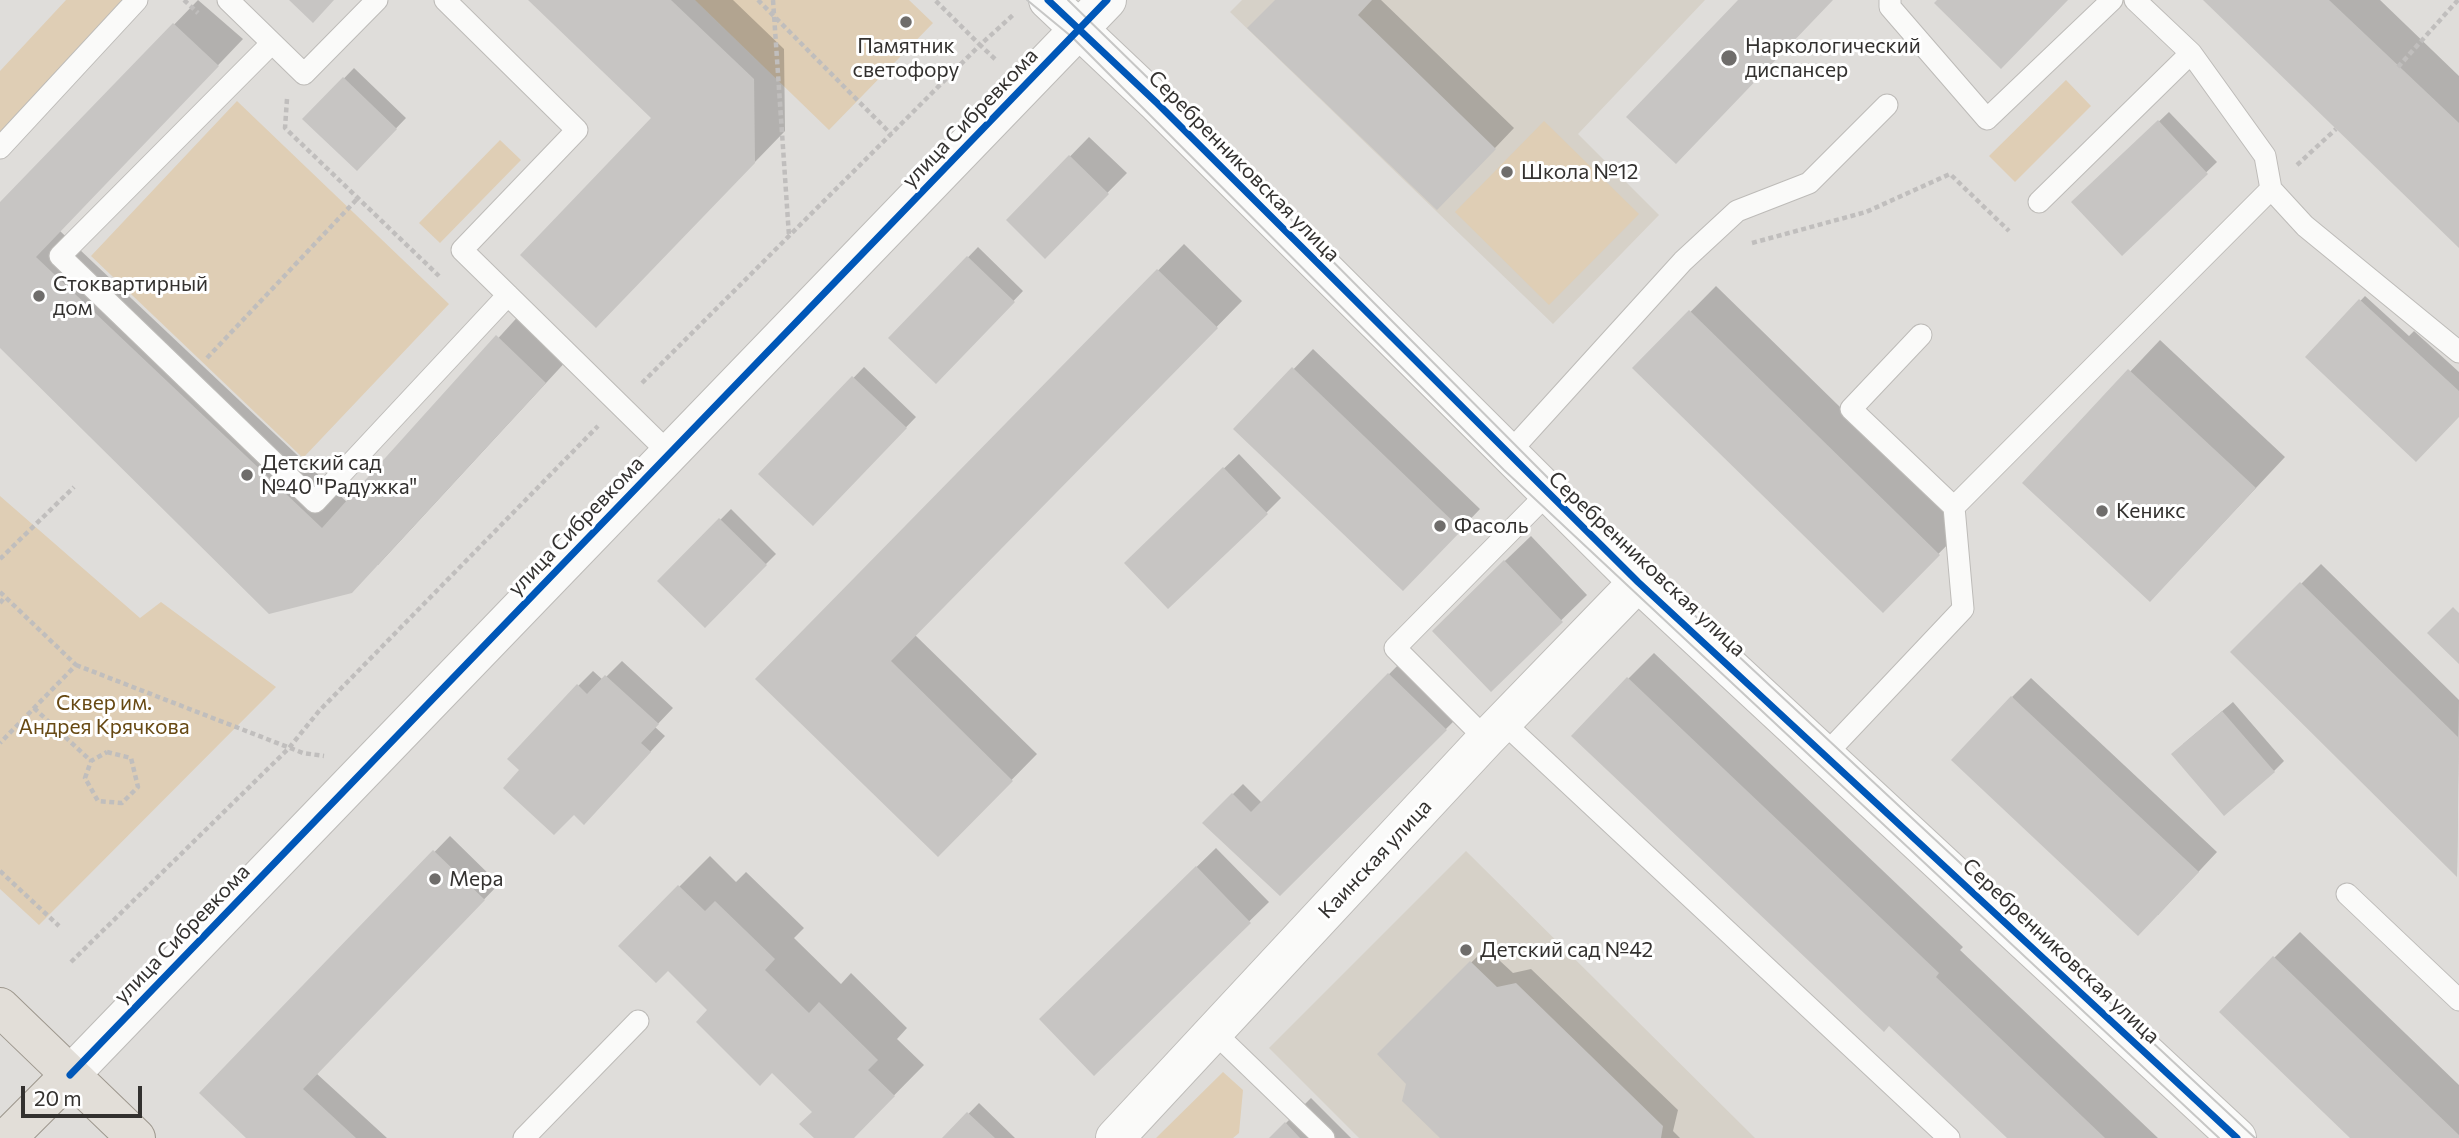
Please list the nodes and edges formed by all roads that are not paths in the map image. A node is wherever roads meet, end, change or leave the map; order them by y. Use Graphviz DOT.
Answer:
graph roads {
  1 [pos="137,0"];
  2 [pos="228,0"];
  3 [pos="377,0"];
  4 [pos="445,0"];
  5 [pos="1107,0"];
  6 [pos="1890,0"];
  7 [pos="2112,0"];
  8 [pos="2135,0"];
  9 [pos="1033,5"];
  10 [pos="1081,29"];
  11 [pos="272,43"];
  12 [pos="2191,53"];
  13 [pos="1887,105"];
  14 [pos="0,148"];
  15 [pos="2271,189"];
  16 [pos="2039,202"];
  17 [pos="508,295"];
  18 [pos="1921,335"];
  19 [pos="2459,352"];
  20 [pos="670,454"];
  21 [pos="1507,455"];
  22 [pos="1547,494"];
  23 [pos="1954,507"];
  24 [pos="1638,582"];
  25 [pos="1495,730"];
  26 [pos="1825,755"];
  27 [pos="2347,894"];
  28 [pos="2459,1000"];
  29 [pos="0,1007"];
  30 [pos="638,1021"];
  31 [pos="1214,1032"];
  32 [pos="70,1075"];
  33 [pos="8,1138"];
  34 [pos="135,1138"];
  35 [pos="524,1138"];
  36 [pos="1115,1138"];
  37 [pos="1324,1138"];
  38 [pos="1949,1138"];
  39 [pos="2237,1138"];
  1 -- 14 [label="lane"];
  2 -- 11 [label="lane"];
  3 -- 11 [label="lane"];
  4 -- 17 [label="lane"];
  5 -- 10 [label="street, улица Сибревкома"];
  6 -- 7 [label="lane"];
  8 -- 12 [label="lane"];
  9 -- 10 [label="street, Серебренниковская улица"];
  10 -- 20 [label="street, улица Сибревкома"];
  10 -- 21 [label="street, Серебренниковская улица"];
  11 -- 17 [label="lane"];
  12 -- 15 [label="lane"];
  12 -- 16 [label="lane"];
  13 -- 21 [label="lane"];
  15 -- 19 [label="lane"];
  15 -- 23 [label="lane"];
  17 -- 20 [label="lane"];
  18 -- 23 [label="lane"];
  20 -- 32 [label="street, улица Сибревкома"];
  21 -- 22 [label="street, Серебренниковская улица"];
  22 -- 24 [label="street, Серебренниковская улица"];
  22 -- 25 [label="lane"];
  23 -- 26 [label="lane"];
  24 -- 25 [label="street, Каинская улица"];
  24 -- 26 [label="street, Серебренниковская улица"];
  25 -- 31 [label="street, Каинская улица"];
  25 -- 38 [label="lane"];
  26 -- 39 [label="street, Серебренниковская улица"];
  27 -- 28 [label="lane"];
  29 -- 32 [label="main road"];
  30 -- 35 [label="lane"];
  31 -- 36 [label="street, Каинская улица"];
  31 -- 37 [label="lane"];
  32 -- 33 [label="main road"];
  32 -- 34 [label="main road"];
}
